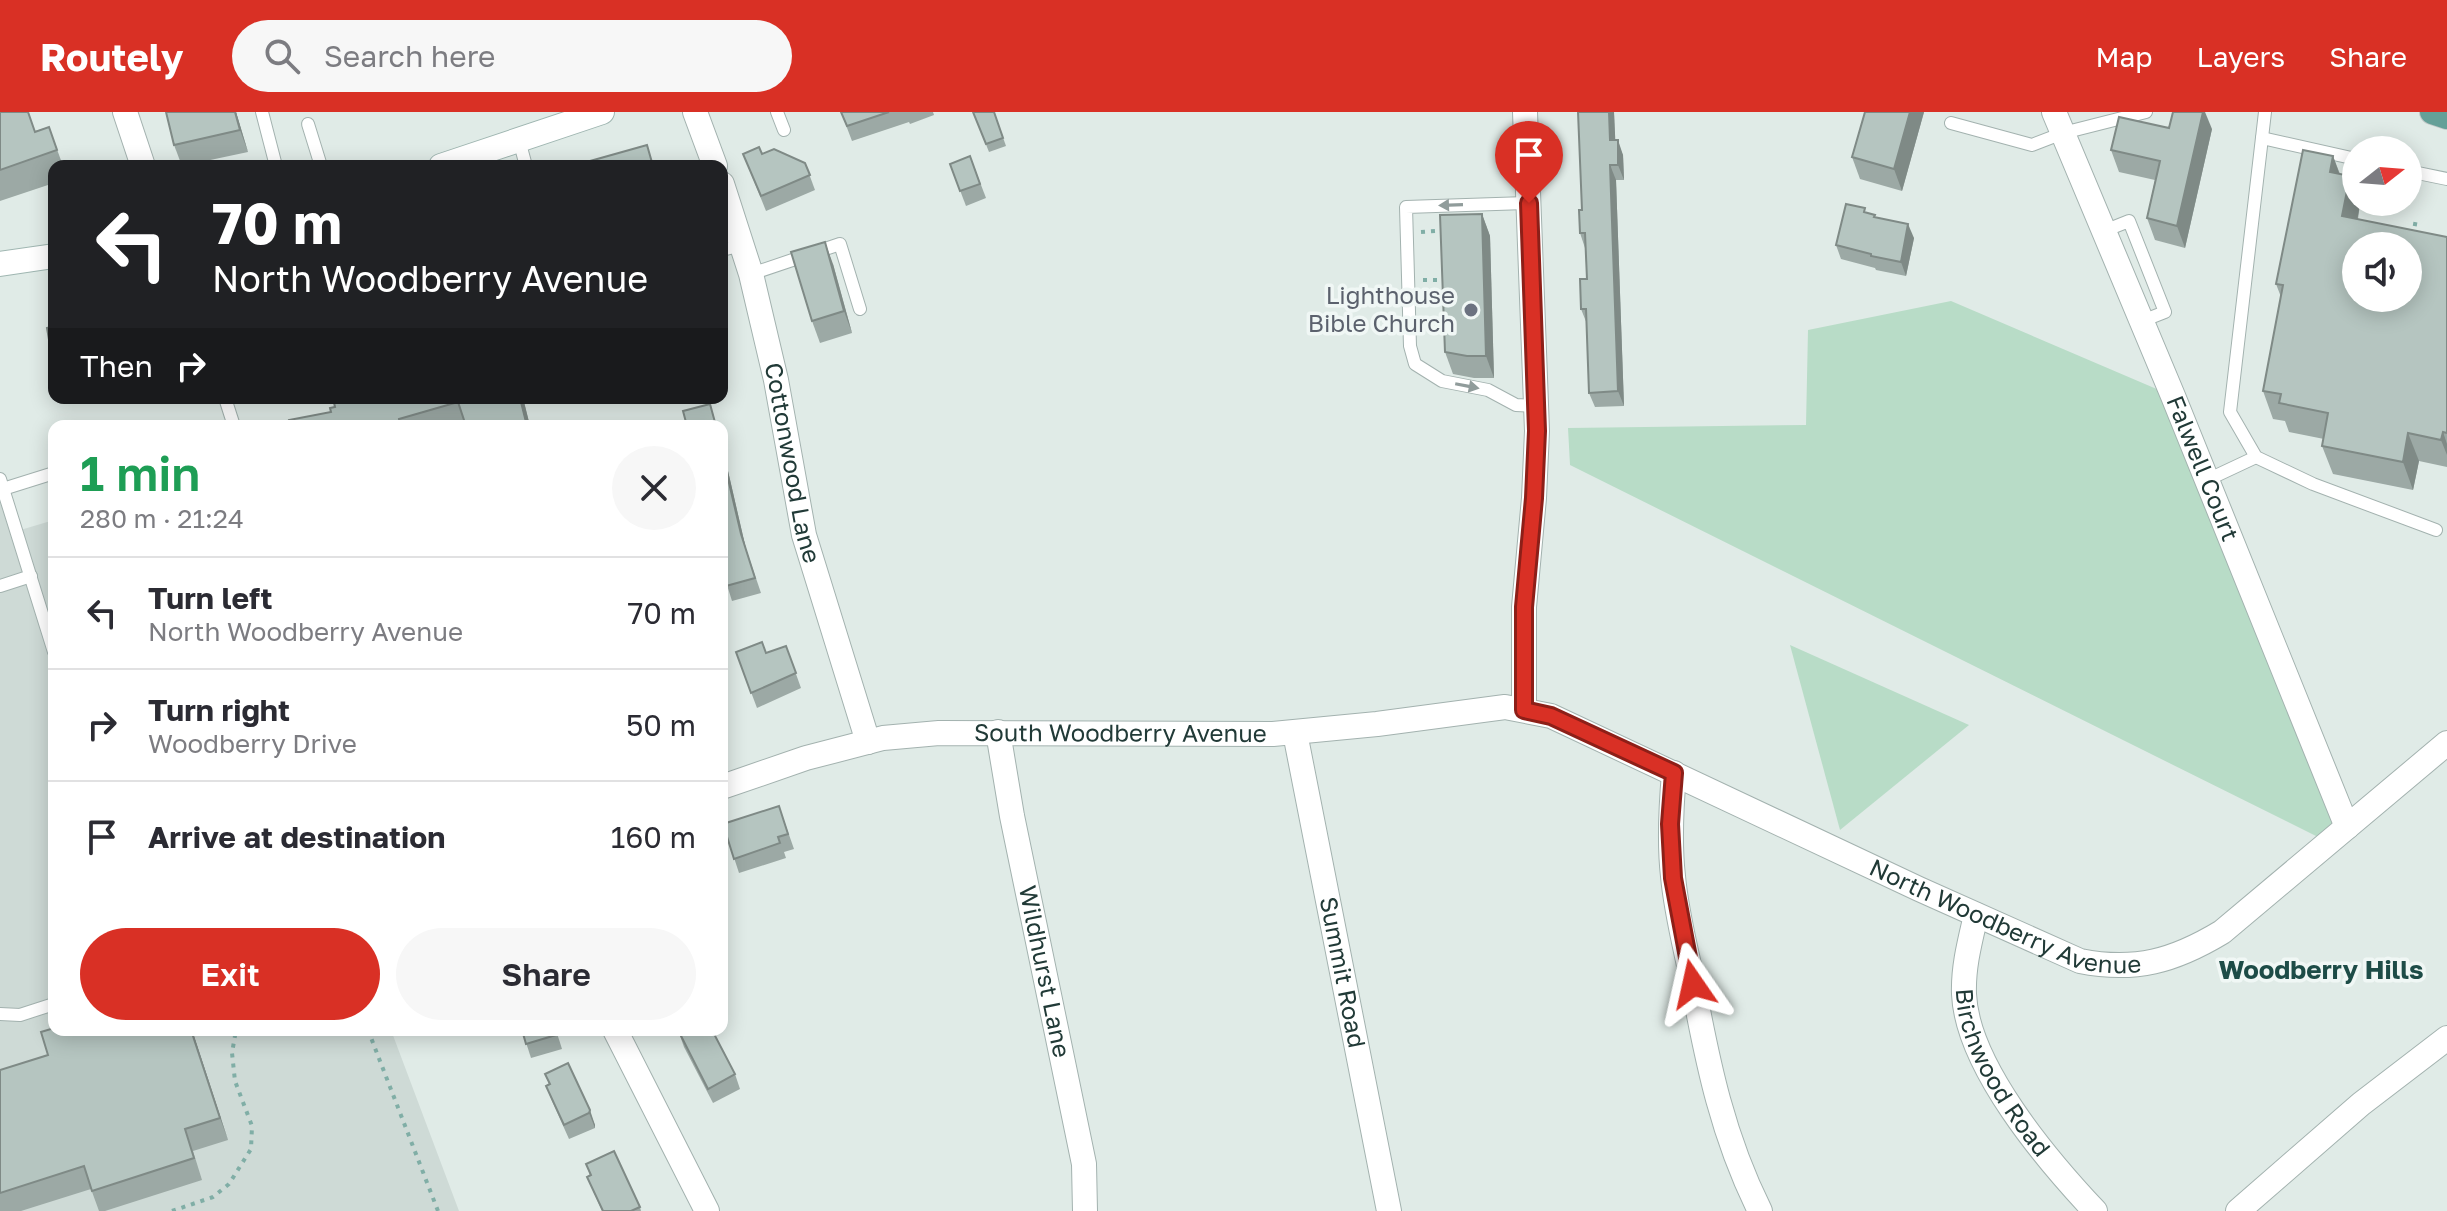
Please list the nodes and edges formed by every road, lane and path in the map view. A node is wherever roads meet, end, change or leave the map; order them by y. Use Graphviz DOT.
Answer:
graph roads {
  1 [pos="125,112"];
  2 [pos="262,112"];
  3 [pos="601,112"];
  4 [pos="695,112"];
  5 [pos="777,112"];
  6 [pos="1525,112"];
  7 [pos="2146,112"];
  8 [pos="2265,112"];
  9 [pos="2432,112"];
  10 [pos="2447,117"];
  11 [pos="2059,122"];
  12 [pos="1951,123"];
  13 [pos="308,124"];
  14 [pos="784,130"];
  15 [pos="2262,138"];
  16 [pos="519,140"];
  17 [pos="2342,156"];
  18 [pos="141,160"];
  19 [pos="274,160"];
  20 [pos="319,160"];
  21 [pos="459,160"];
  22 [pos="524,160"];
  23 [pos="713,160"];
  24 [pos="2422,174"];
  25 [pos="2447,179"];
  26 [pos="1529,203"];
  27 [pos="2416,219"];
  28 [pos="728,222"];
  29 [pos="2414,232"];
  30 [pos="732,248"];
  31 [pos="48,257"];
  32 [pos="0,264"];
  33 [pos="751,274"];
  34 [pos="860,309"];
  35 [pos="1536,406"];
  36 [pos="2256,457"];
  37 [pos="48,474"];
  38 [pos="2207,480"];
  39 [pos="2,484"];
  40 [pos="2436,530"];
  41 [pos="31,576"];
  42 [pos="0,586"];
  43 [pos="48,632"];
  44 [pos="1524,710"];
  45 [pos="998,732"];
  46 [pos="1295,733"];
  47 [pos="868,742"];
  48 [pos="2447,743"];
  49 [pos="1674,773"];
  50 [pos="728,785"];
  51 [pos="2347,827"];
  52 [pos="1976,915"];
  53 [pos="48,1006"];
  54 [pos="0,1014"];
  55 [pos="235,1036"];
  56 [pos="370,1036"];
  57 [pos="618,1036"];
  58 [pos="2447,1038"];
  59 [pos="172,1211"];
  60 [pos="438,1211"];
  61 [pos="707,1211"];
  62 [pos="1085,1211"];
  63 [pos="1389,1211"];
  64 [pos="1760,1211"];
  65 [pos="2095,1211"];
  66 [pos="2238,1211"];
  1 -- 18 [label="street"];
  2 -- 19 [label="lane"];
  3 -- 16 [label="street"];
  4 -- 23 [label="street"];
  5 -- 14 [label="lane"];
  6 -- 26 [label="street"];
  7 -- 11 [label="lane"];
  8 -- 15 [label="lane"];
  9 -- 10 [label="main road"];
  11 -- 12 [label="lane"];
  11 -- 38 [label="street, Falwell Court"];
  13 -- 20 [label="lane"];
  15 -- 17 [label="lane"];
  15 -- 36 [label="lane"];
  16 -- 21 [label="street"];
  16 -- 22 [label="lane"];
  24 -- 25 [label="lane"];
  26 -- 35 [label="street"];
  26 -- 35 [label="lane, one-way"];
  27 -- 29 [label="path"];
  28 -- 30 [label="street, Cottonwood Lane"];
  30 -- 33 [label="street, Cottonwood Lane"];
  31 -- 32 [label="street"];
  33 -- 34 [label="lane"];
  33 -- 47 [label="street, Cottonwood Lane"];
  35 -- 44 [label="street"];
  36 -- 38 [label="lane"];
  36 -- 40 [label="lane"];
  37 -- 39 [label="lane"];
  38 -- 51 [label="street, Falwell Court"];
  39 -- 41 [label="lane"];
  41 -- 42 [label="lane"];
  41 -- 43 [label="lane"];
  44 -- 46 [label="street, South Woodberry Avenue"];
  44 -- 49 [label="street, North Woodberry Avenue"];
  45 -- 46 [label="street, South Woodberry Avenue"];
  45 -- 47 [label="street, South Woodberry Avenue"];
  45 -- 62 [label="street, Wildhurst Lane"];
  46 -- 63 [label="street, Summit Road"];
  47 -- 50 [label="street, South Woodberry Avenue"];
  48 -- 51 [label="street, North Woodberry Avenue"];
  49 -- 52 [label="street, North Woodberry Avenue"];
  49 -- 64 [label="street"];
  51 -- 52 [label="street, North Woodberry Avenue"];
  52 -- 65 [label="street, Birchwood Road"];
  53 -- 54 [label="lane"];
  55 -- 59 [label="path"];
  56 -- 60 [label="path"];
  57 -- 61 [label="street"];
  58 -- 66 [label="street"];
}
